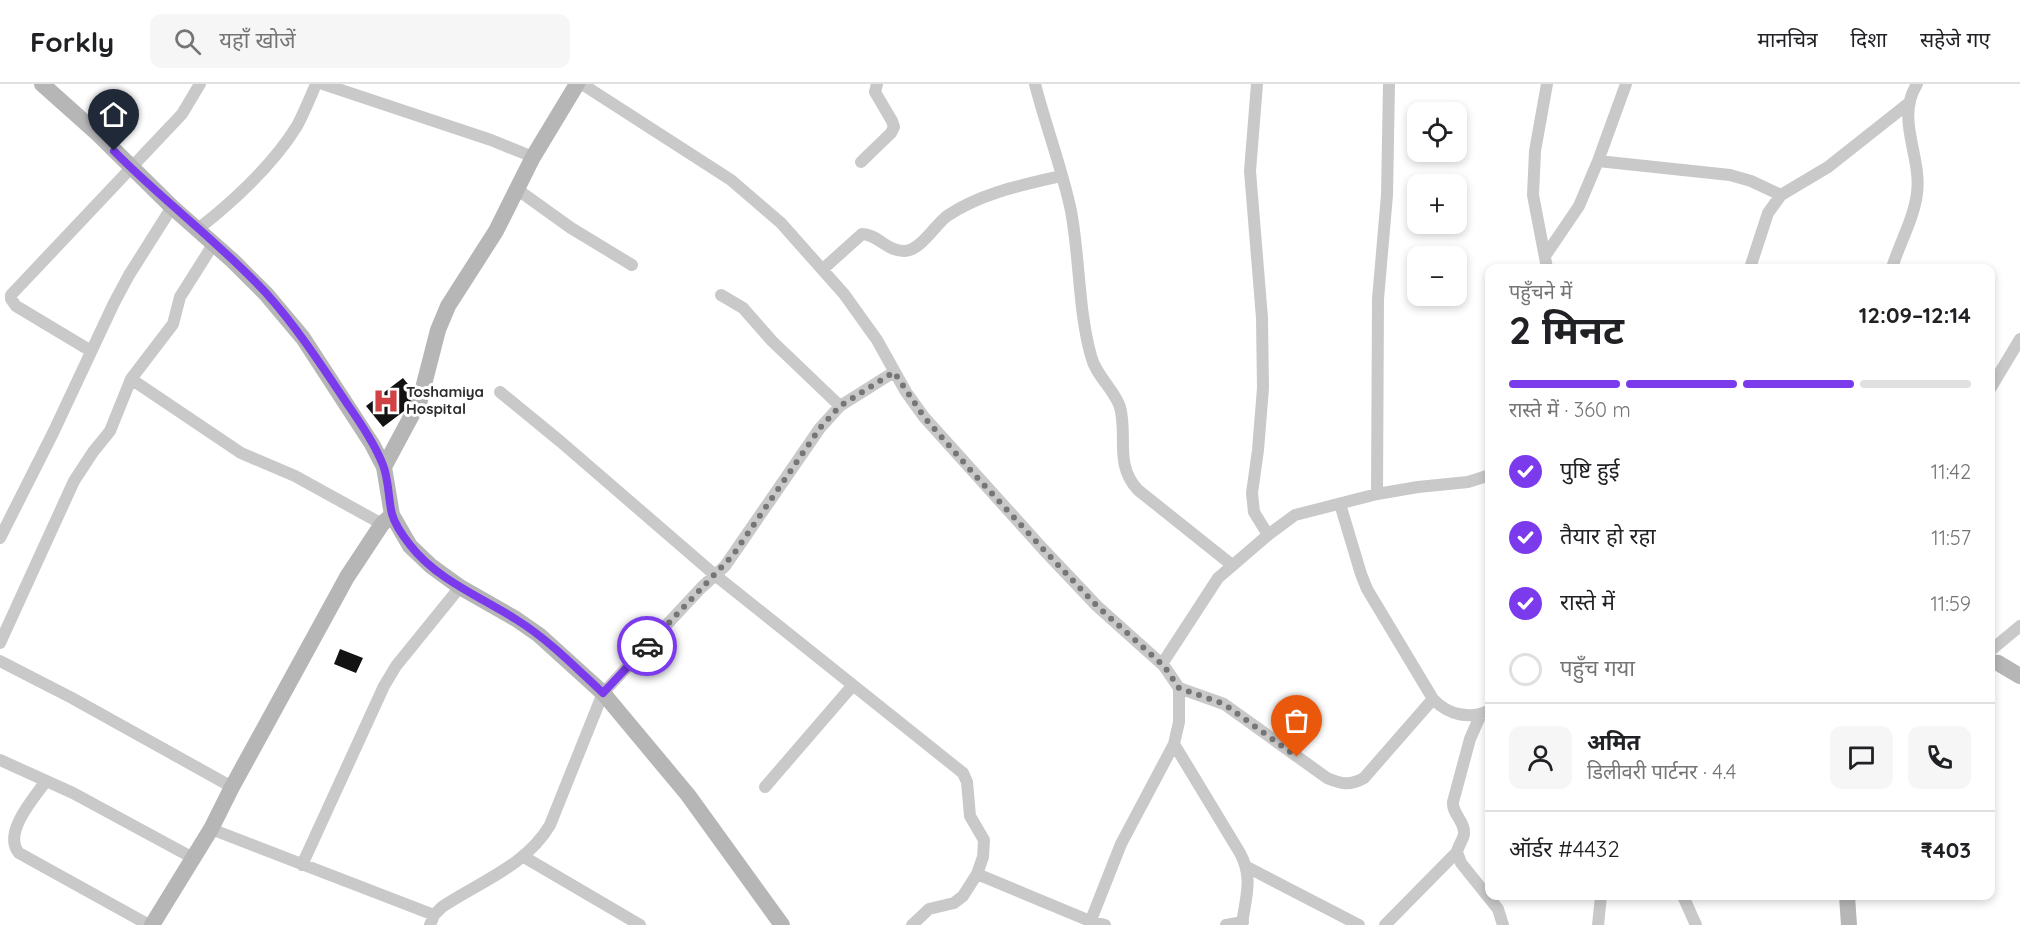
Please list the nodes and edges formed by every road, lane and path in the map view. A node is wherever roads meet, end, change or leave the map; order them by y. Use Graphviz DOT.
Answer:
graph roads {
  1 [pos="42,84"];
  2 [pos="200,84"];
  3 [pos="316,84"];
  4 [pos="323,84"];
  5 [pos="577,84"];
  6 [pos="582,84"];
  7 [pos="877,84"];
  8 [pos="1035,84"];
  9 [pos="1257,84"];
  10 [pos="1389,84"];
  11 [pos="1547,84"];
  12 [pos="1626,84"];
  13 [pos="1917,84"];
  14 [pos="1909,103"];
  15 [pos="533,157"];
  16 [pos="1598,161"];
  17 [pos="861,162"];
  18 [pos="130,167"];
  19 [pos="1061,176"];
  20 [pos="518,190"];
  21 [pos="1781,195"];
  22 [pos="172,207"];
  23 [pos="198,229"];
  24 [pos="214,243"];
  25 [pos="1546,262"];
  26 [pos="632,264"];
  27 [pos="1751,264"];
  28 [pos="1893,264"];
  29 [pos="823,268"];
  30 [pos="721,295"];
  31 [pos="2020,339"];
  32 [pos="91,351"];
  33 [pos="894,372"];
  34 [pos="132,379"];
  35 [pos="1995,381"];
  36 [pos="500,392"];
  37 [pos="840,406"];
  38 [pos="384,467"];
  39 [pos="1485,476"];
  40 [pos="1377,494"];
  41 [pos="1340,504"];
  42 [pos="387,520"];
  43 [pos="1,533"];
  44 [pos="1268,535"];
  45 [pos="1232,565"];
  46 [pos="715,575"];
  47 [pos="460,587"];
  48 [pos="2020,626"];
  49 [pos="0,643"];
  50 [pos="1995,647"];
  51 [pos="0,661"];
  52 [pos="1995,663"];
  53 [pos="1162,664"];
  54 [pos="2020,676"];
  55 [pos="853,685"];
  56 [pos="1179,688"];
  57 [pos="603,693"];
  58 [pos="1433,699"];
  59 [pos="1485,712"];
  60 [pos="1174,744"];
  61 [pos="0,760"];
  62 [pos="46,781"];
  63 [pos="232,788"];
  64 [pos="765,788"];
  65 [pos="211,829"];
  66 [pos="1457,852"];
  67 [pos="524,856"];
  68 [pos="193,858"];
  69 [pos="302,865"];
  70 [pos="1247,867"];
  71 [pos="977,874"];
  72 [pos="1485,893"];
  73 [pos="1491,900"];
  74 [pos="1601,900"];
  75 [pos="1685,900"];
  76 [pos="1847,900"];
  77 [pos="432,920"];
  78 [pos="1090,923"];
  79 [pos="1243,924"];
  80 [pos="151,925"];
  81 [pos="640,925"];
  82 [pos="782,925"];
  83 [pos="912,925"];
  84 [pos="1105,925"];
  85 [pos="1226,925"];
  86 [pos="1359,925"];
  87 [pos="1385,925"];
  88 [pos="1503,925"];
  89 [pos="1598,925"];
  90 [pos="1696,925"];
  91 [pos="1849,925"];
  1 -- 18 [label="street"];
  2 -- 18 [label="street"];
  3 -- 23 [label="street"];
  4 -- 15 [label="street"];
  5 -- 15 [label="street"];
  6 -- 29 [label="street"];
  7 -- 17 [label="street"];
  8 -- 19 [label="street"];
  9 -- 44 [label="street"];
  10 -- 40 [label="street"];
  11 -- 25 [label="street"];
  12 -- 16 [label="street"];
  13 -- 14 [label="street"];
  14 -- 21 [label="street"];
  14 -- 28 [label="street"];
  15 -- 20 [label="street"];
  16 -- 21 [label="street"];
  16 -- 25 [label="street"];
  18 -- 22 [label="street"];
  18 -- 32 [label="street"];
  19 -- 29 [label="street"];
  19 -- 45 [label="street"];
  20 -- 26 [label="street"];
  20 -- 38 [label="street"];
  21 -- 27 [label="street"];
  22 -- 23 [label="street"];
  22 -- 32 [label="street"];
  23 -- 24 [label="street"];
  24 -- 34 [label="street"];
  24 -- 38 [label="street"];
  29 -- 33 [label="street"];
  30 -- 37 [label="street"];
  31 -- 35 [label="street"];
  32 -- 43 [label="street"];
  33 -- 37 [label="street"];
  33 -- 53 [label="street"];
  34 -- 42 [label="street"];
  34 -- 49 [label="street"];
  36 -- 46 [label="street"];
  37 -- 46 [label="street"];
  38 -- 42 [label="street"];
  39 -- 40 [label="street"];
  40 -- 41 [label="street"];
  41 -- 44 [label="street"];
  41 -- 58 [label="street"];
  42 -- 47 [label="street"];
  42 -- 63 [label="street"];
  44 -- 45 [label="street"];
  45 -- 53 [label="street"];
  46 -- 55 [label="street"];
  46 -- 57 [label="street"];
  47 -- 57 [label="street"];
  47 -- 69 [label="street"];
  48 -- 50 [label="street"];
  51 -- 63 [label="street"];
  52 -- 54 [label="street"];
  53 -- 56 [label="street"];
  55 -- 64 [label="street"];
  55 -- 71 [label="street"];
  56 -- 58 [label="street"];
  56 -- 60 [label="street"];
  57 -- 67 [label="street"];
  57 -- 82 [label="street"];
  58 -- 59 [label="street"];
  59 -- 66 [label="street"];
  60 -- 70 [label="street"];
  60 -- 78 [label="street"];
  61 -- 62 [label="street"];
  62 -- 68 [label="street"];
  62 -- 80 [label="street"];
  63 -- 65 [label="street"];
  65 -- 68 [label="street"];
  65 -- 69 [label="street"];
  66 -- 72 [label="street"];
  66 -- 87 [label="street"];
  67 -- 77 [label="street"];
  67 -- 81 [label="street"];
  68 -- 80 [label="street"];
  69 -- 77 [label="street"];
  70 -- 79 [label="street"];
  70 -- 86 [label="street"];
  71 -- 78 [label="street"];
  71 -- 83 [label="street"];
  73 -- 88 [label="street"];
  74 -- 89 [label="street"];
  75 -- 90 [label="street"];
  76 -- 91 [label="street"];
  78 -- 84 [label="street"];
  79 -- 85 [label="street"];
}
